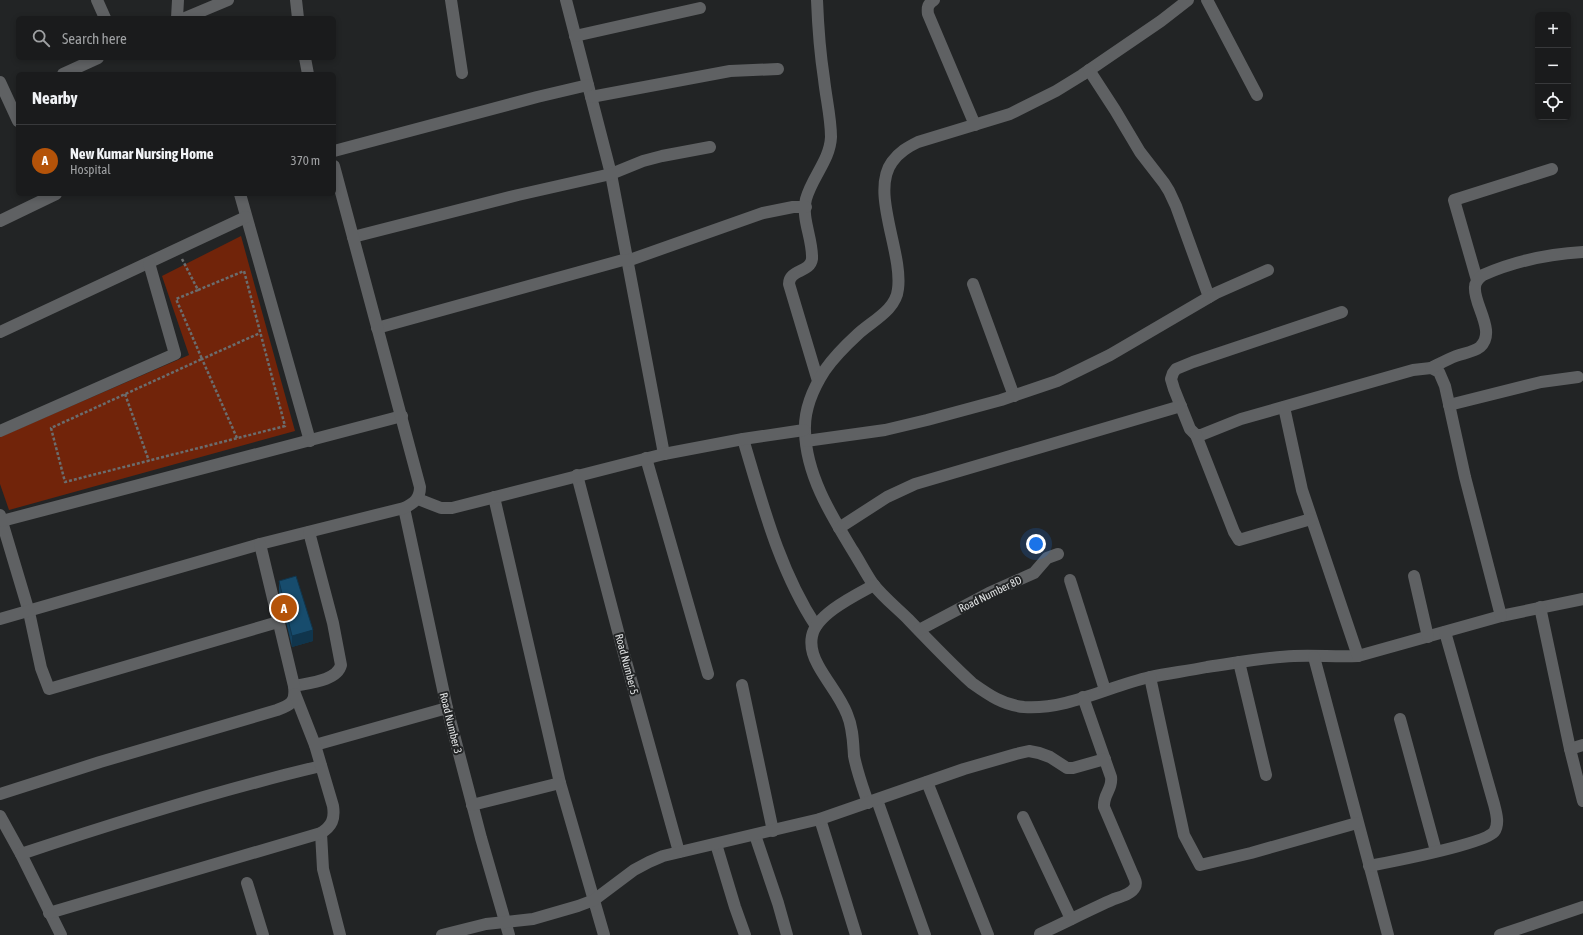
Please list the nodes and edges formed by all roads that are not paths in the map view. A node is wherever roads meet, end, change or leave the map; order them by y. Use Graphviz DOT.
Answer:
graph roads {
  1 [pos="97,0"];
  2 [pos="178,0"];
  3 [pos="228,0"];
  4 [pos="296,0"];
  5 [pos="452,0"];
  6 [pos="566,0"];
  7 [pos="816,0"];
  8 [pos="934,0"];
  9 [pos="1188,0"];
  10 [pos="1207,0"];
  11 [pos="700,8"];
  12 [pos="104,16"];
  13 [pos="177,16"];
  14 [pos="190,16"];
  15 [pos="298,16"];
  16 [pos="576,36"];
  17 [pos="94,60"];
  18 [pos="305,60"];
  19 [pos="778,70"];
  20 [pos="1089,70"];
  21 [pos="67,72"];
  22 [pos="308,72"];
  23 [pos="462,73"];
  24 [pos="0,82"];
  25 [pos="589,91"];
  26 [pos="1257,95"];
  27 [pos="13,97"];
  28 [pos="16,111"];
  29 [pos="975,125"];
  30 [pos="710,147"];
  31 [pos="336,150"];
  32 [pos="1552,169"];
  33 [pos="336,173"];
  34 [pos="611,174"];
  35 [pos="51,196"];
  36 [pos="240,196"];
  37 [pos="806,207"];
  38 [pos="246,218"];
  39 [pos="0,221"];
  40 [pos="353,237"];
  41 [pos="1583,252"];
  42 [pos="627,261"];
  43 [pos="149,263"];
  44 [pos="1268,270"];
  45 [pos="1477,280"];
  46 [pos="973,284"];
  47 [pos="1208,298"];
  48 [pos="1342,312"];
  49 [pos="377,328"];
  50 [pos="0,332"];
  51 [pos="1431,368"];
  52 [pos="1578,376"];
  53 [pos="818,381"];
  54 [pos="1014,396"];
  55 [pos="1449,405"];
  56 [pos="1180,406"];
  57 [pos="1284,407"];
  58 [pos="402,416"];
  59 [pos="0,431"];
  60 [pos="805,435"];
  61 [pos="1196,435"];
  62 [pos="743,439"];
  63 [pos="310,441"];
  64 [pos="664,454"];
  65 [pos="646,458"];
  66 [pos="577,475"];
  67 [pos="494,497"];
  68 [pos="418,499"];
  69 [pos="404,508"];
  70 [pos="1,518"];
  71 [pos="1311,519"];
  72 [pos="839,528"];
  73 [pos="309,532"];
  74 [pos="260,544"];
  75 [pos="1058,554"];
  76 [pos="1414,576"];
  77 [pos="1070,580"];
  78 [pos="874,585"];
  79 [pos="1583,599"];
  80 [pos="1540,607"];
  81 [pos="29,612"];
  82 [pos="1501,616"];
  83 [pos="0,619"];
  84 [pos="278,622"];
  85 [pos="816,626"];
  86 [pos="919,630"];
  87 [pos="1445,632"];
  88 [pos="1428,637"];
  89 [pos="1358,656"];
  90 [pos="1314,657"];
  91 [pos="1239,662"];
  92 [pos="708,674"];
  93 [pos="1150,677"];
  94 [pos="742,685"];
  95 [pos="295,690"];
  96 [pos="1105,690"];
  97 [pos="1083,697"];
  98 [pos="447,708"];
  99 [pos="1400,719"];
  100 [pos="315,744"];
  101 [pos="1583,745"];
  102 [pos="1570,749"];
  103 [pos="1105,759"];
  104 [pos="321,766"];
  105 [pos="1266,775"];
  106 [pos="927,782"];
  107 [pos="560,783"];
  108 [pos="0,794"];
  109 [pos="872,801"];
  110 [pos="1583,801"];
  111 [pos="472,805"];
  112 [pos="0,816"];
  113 [pos="1023,817"];
  114 [pos="820,819"];
  115 [pos="1358,823"];
  116 [pos="773,831"];
  117 [pos="321,833"];
  118 [pos="755,835"];
  119 [pos="716,844"];
  120 [pos="1436,851"];
  121 [pos="679,852"];
  122 [pos="21,854"];
  123 [pos="1369,866"];
  124 [pos="247,883"];
  125 [pos="594,900"];
  126 [pos="1583,907"];
  127 [pos="49,913"];
  128 [pos="1071,919"];
  129 [pos="505,922"];
  130 [pos="474,931"];
  131 [pos="1040,934"];
  132 [pos="61,935"];
  133 [pos="263,935"];
  134 [pos="340,935"];
  135 [pos="442,935"];
  136 [pos="509,935"];
  137 [pos="604,935"];
  138 [pos="745,935"];
  139 [pos="787,935"];
  140 [pos="856,935"];
  141 [pos="925,935"];
  142 [pos="988,935"];
  143 [pos="1388,935"];
  144 [pos="1500,935"];
  1 -- 12 [label="street"];
  2 -- 13 [label="street"];
  3 -- 14 [label="street"];
  4 -- 15 [label="street"];
  5 -- 23 [label="street"];
  6 -- 16 [label="street"];
  7 -- 37 [label="street"];
  8 -- 29 [label="street"];
  9 -- 20 [label="street"];
  10 -- 26 [label="street"];
  11 -- 16 [label="street"];
  16 -- 25 [label="street"];
  17 -- 21 [label="street"];
  18 -- 22 [label="street"];
  19 -- 25 [label="street"];
  20 -- 29 [label="street"];
  20 -- 47 [label="street"];
  24 -- 27 [label="street"];
  25 -- 31 [label="street"];
  25 -- 34 [label="street"];
  27 -- 28 [label="street"];
  29 -- 53 [label="street"];
  30 -- 34 [label="street"];
  32 -- 45 [label="street"];
  33 -- 40 [label="street"];
  34 -- 40 [label="street"];
  34 -- 42 [label="street"];
  35 -- 39 [label="street"];
  36 -- 38 [label="street"];
  37 -- 42 [label="street"];
  37 -- 53 [label="street"];
  38 -- 43 [label="street"];
  38 -- 63 [label="street"];
  40 -- 49 [label="street"];
  41 -- 45 [label="street"];
  42 -- 49 [label="street"];
  42 -- 64 [label="street"];
  43 -- 50 [label="street"];
  43 -- 59 [label="street"];
  44 -- 47 [label="street"];
  45 -- 51 [label="street"];
  46 -- 54 [label="street"];
  47 -- 54 [label="street"];
  48 -- 56 [label="street"];
  49 -- 58 [label="street"];
  51 -- 55 [label="street"];
  51 -- 57 [label="street"];
  52 -- 55 [label="street"];
  53 -- 60 [label="street"];
  54 -- 60 [label="street"];
  55 -- 82 [label="street"];
  56 -- 61 [label="street"];
  56 -- 72 [label="street"];
  57 -- 61 [label="street"];
  57 -- 71 [label="street"];
  58 -- 63 [label="street"];
  58 -- 68 [label="street"];
  60 -- 62 [label="street"];
  60 -- 72 [label="street"];
  61 -- 71 [label="street"];
  62 -- 64 [label="street"];
  62 -- 85 [label="street"];
  63 -- 70 [label="street"];
  64 -- 65 [label="street"];
  65 -- 66 [label="street"];
  65 -- 92 [label="street"];
  66 -- 67 [label="street"];
  66 -- 121 [label="street, Road Number 5"];
  67 -- 68 [label="street"];
  67 -- 107 [label="street"];
  68 -- 69 [label="street"];
  69 -- 73 [label="street"];
  69 -- 98 [label="street, Road Number 3"];
  70 -- 81 [label="street"];
  71 -- 89 [label="street"];
  72 -- 78 [label="street"];
  73 -- 74 [label="street"];
  73 -- 95 [label="street"];
  74 -- 81 [label="street"];
  74 -- 84 [label="street"];
  75 -- 86 [label="street, Road Number 8D"];
  76 -- 88 [label="street"];
  77 -- 96 [label="street"];
  78 -- 85 [label="street"];
  78 -- 86 [label="street"];
  79 -- 80 [label="street"];
  80 -- 82 [label="street"];
  80 -- 102 [label="street"];
  81 -- 83 [label="street"];
  81 -- 84 [label="street"];
  82 -- 87 [label="street"];
  84 -- 95 [label="street"];
  85 -- 109 [label="street"];
  86 -- 97 [label="street"];
  87 -- 88 [label="street"];
  87 -- 120 [label="street"];
  88 -- 89 [label="street"];
  89 -- 90 [label="street"];
  90 -- 91 [label="street"];
  90 -- 115 [label="street"];
  91 -- 93 [label="street"];
  91 -- 105 [label="street"];
  93 -- 96 [label="street"];
  93 -- 115 [label="street"];
  94 -- 116 [label="street"];
  95 -- 100 [label="street"];
  95 -- 108 [label="street"];
  96 -- 97 [label="street"];
  97 -- 103 [label="street"];
  98 -- 100 [label="street"];
  98 -- 111 [label="street, Road Number 3"];
  99 -- 120 [label="street"];
  100 -- 104 [label="street"];
  101 -- 102 [label="street"];
  102 -- 110 [label="street"];
  103 -- 106 [label="street"];
  103 -- 128 [label="street"];
  104 -- 117 [label="street"];
  104 -- 122 [label="street"];
  106 -- 109 [label="street"];
  106 -- 142 [label="street"];
  107 -- 111 [label="street"];
  107 -- 125 [label="street"];
  109 -- 114 [label="street"];
  109 -- 141 [label="street"];
  111 -- 129 [label="street, Road Number 3"];
  112 -- 122 [label="street"];
  113 -- 128 [label="street"];
  114 -- 116 [label="street"];
  114 -- 140 [label="street"];
  115 -- 123 [label="street"];
  116 -- 118 [label="street"];
  117 -- 127 [label="street"];
  117 -- 134 [label="street"];
  118 -- 119 [label="street"];
  118 -- 139 [label="street"];
  119 -- 121 [label="street"];
  119 -- 138 [label="street"];
  120 -- 123 [label="street"];
  121 -- 125 [label="street"];
  122 -- 127 [label="street"];
  123 -- 143 [label="street"];
  124 -- 133 [label="street"];
  125 -- 129 [label="street"];
  125 -- 137 [label="street"];
  126 -- 144 [label="street"];
  127 -- 132 [label="street"];
  128 -- 131 [label="street"];
  129 -- 130 [label="street"];
  129 -- 136 [label="street, Road Number 3"];
  130 -- 135 [label="street"];
}
